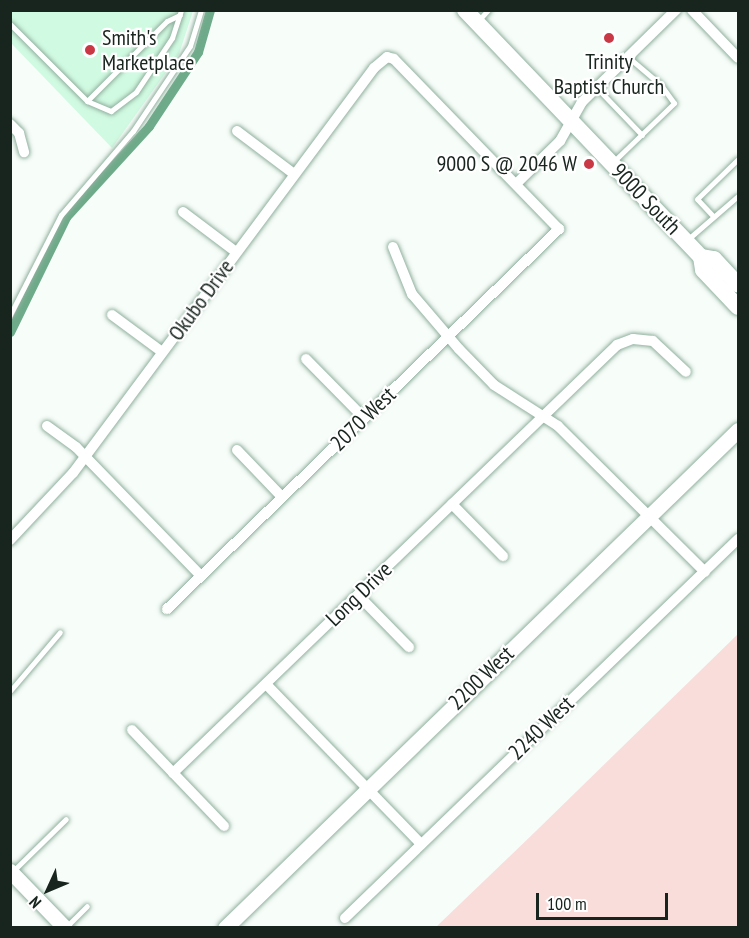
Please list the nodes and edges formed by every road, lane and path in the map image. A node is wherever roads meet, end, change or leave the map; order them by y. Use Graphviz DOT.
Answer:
graph roads {
  1 [pos="201,10"];
  2 [pos="676,10"];
  3 [pos="692,10"];
  4 [pos="181,13"];
  5 [pos="477,14"];
  6 [pos="10,24"];
  7 [pos="628,57"];
  8 [pos="738,58"];
  9 [pos="597,88"];
  10 [pos="87,101"];
  11 [pos="572,122"];
  12 [pos="10,124"];
  13 [pos="237,131"];
  14 [pos="642,135"];
  15 [pos="24,152"];
  16 [pos="738,159"];
  17 [pos="612,164"];
  18 [pos="294,174"];
  19 [pos="516,184"];
  20 [pos="738,196"];
  21 [pos="183,212"];
  22 [pos="713,216"];
  23 [pos="686,241"];
  24 [pos="393,247"];
  25 [pos="236,252"];
  26 [pos="701,257"];
  27 [pos="738,285"];
  28 [pos="738,308"];
  29 [pos="10,315"];
  30 [pos="112,315"];
  31 [pos="449,336"];
  32 [pos="162,352"];
  33 [pos="306,359"];
  34 [pos="686,372"];
  35 [pos="544,415"];
  36 [pos="364,418"];
  37 [pos="47,426"];
  38 [pos="738,430"];
  39 [pos="237,450"];
  40 [pos="85,456"];
  41 [pos="282,497"];
  42 [pos="452,504"];
  43 [pos="649,516"];
  44 [pos="738,539"];
  45 [pos="10,540"];
  46 [pos="503,556"];
  47 [pos="705,572"];
  48 [pos="201,576"];
  49 [pos="358,595"];
  50 [pos="167,609"];
  51 [pos="60,632"];
  52 [pos="409,647"];
  53 [pos="266,684"];
  54 [pos="10,691"];
  55 [pos="132,730"];
  56 [pos="173,773"];
  57 [pos="367,789"];
  58 [pos="66,819"];
  59 [pos="224,826"];
  60 [pos="421,844"];
  61 [pos="11,871"];
  62 [pos="87,906"];
  63 [pos="345,918"];
  64 [pos="65,927"];
  65 [pos="225,927"];
  1 -- 29 [label="lane"];
  2 -- 7 [label="street"];
  3 -- 8 [label="street"];
  4 -- 10 [label="lane"];
  4 -- 10 [label="lane"];
  5 -- 11 [label="main road, 9000 South"];
  6 -- 10 [label="lane"];
  7 -- 9 [label="street"];
  7 -- 14 [label="lane"];
  9 -- 11 [label="street"];
  9 -- 14 [label="lane"];
  11 -- 17 [label="main road, 9000 South"];
  11 -- 19 [label="street"];
  12 -- 15 [label="street"];
  13 -- 18 [label="street"];
  14 -- 17 [label="lane"];
  16 -- 22 [label="lane"];
  17 -- 23 [label="main road, 9000 South"];
  18 -- 19 [label="street, Okubo Drive"];
  18 -- 25 [label="street, Okubo Drive"];
  19 -- 31 [label="street, 2070 West"];
  20 -- 22 [label="lane"];
  21 -- 25 [label="street"];
  22 -- 23 [label="lane"];
  23 -- 26 [label="main road, 9000 South"];
  24 -- 31 [label="street"];
  25 -- 32 [label="street, Okubo Drive"];
  26 -- 27 [label="main road, 9000 South"];
  26 -- 28 [label="main road, 9000 South"];
  30 -- 32 [label="street"];
  31 -- 35 [label="street"];
  31 -- 36 [label="street, 2070 West"];
  32 -- 40 [label="street, Okubo Drive"];
  33 -- 36 [label="street"];
  34 -- 35 [label="street, Long Drive"];
  35 -- 42 [label="street, Long Drive"];
  35 -- 43 [label="street"];
  36 -- 41 [label="street, 2070 West"];
  37 -- 40 [label="street"];
  38 -- 43 [label="street, 2200 West"];
  39 -- 41 [label="street"];
  40 -- 45 [label="street, Okubo Drive"];
  40 -- 48 [label="street"];
  41 -- 48 [label="street, 2070 West"];
  42 -- 46 [label="street"];
  42 -- 49 [label="street, Long Drive"];
  43 -- 47 [label="street"];
  43 -- 57 [label="street, 2200 West"];
  44 -- 47 [label="street, 2240 West"];
  47 -- 60 [label="street, 2240 West"];
  48 -- 50 [label="street, 2070 West"];
  49 -- 52 [label="street"];
  49 -- 53 [label="street, Long Drive"];
  51 -- 54 [label="lane"];
  53 -- 56 [label="street, Long Drive"];
  53 -- 57 [label="street"];
  55 -- 56 [label="street"];
  56 -- 59 [label="street"];
  57 -- 60 [label="street"];
  57 -- 65 [label="street, 2200 West"];
  58 -- 61 [label="lane"];
  60 -- 63 [label="street, 2240 West"];
  61 -- 64 [label="street"];
  62 -- 64 [label="lane"];
}
